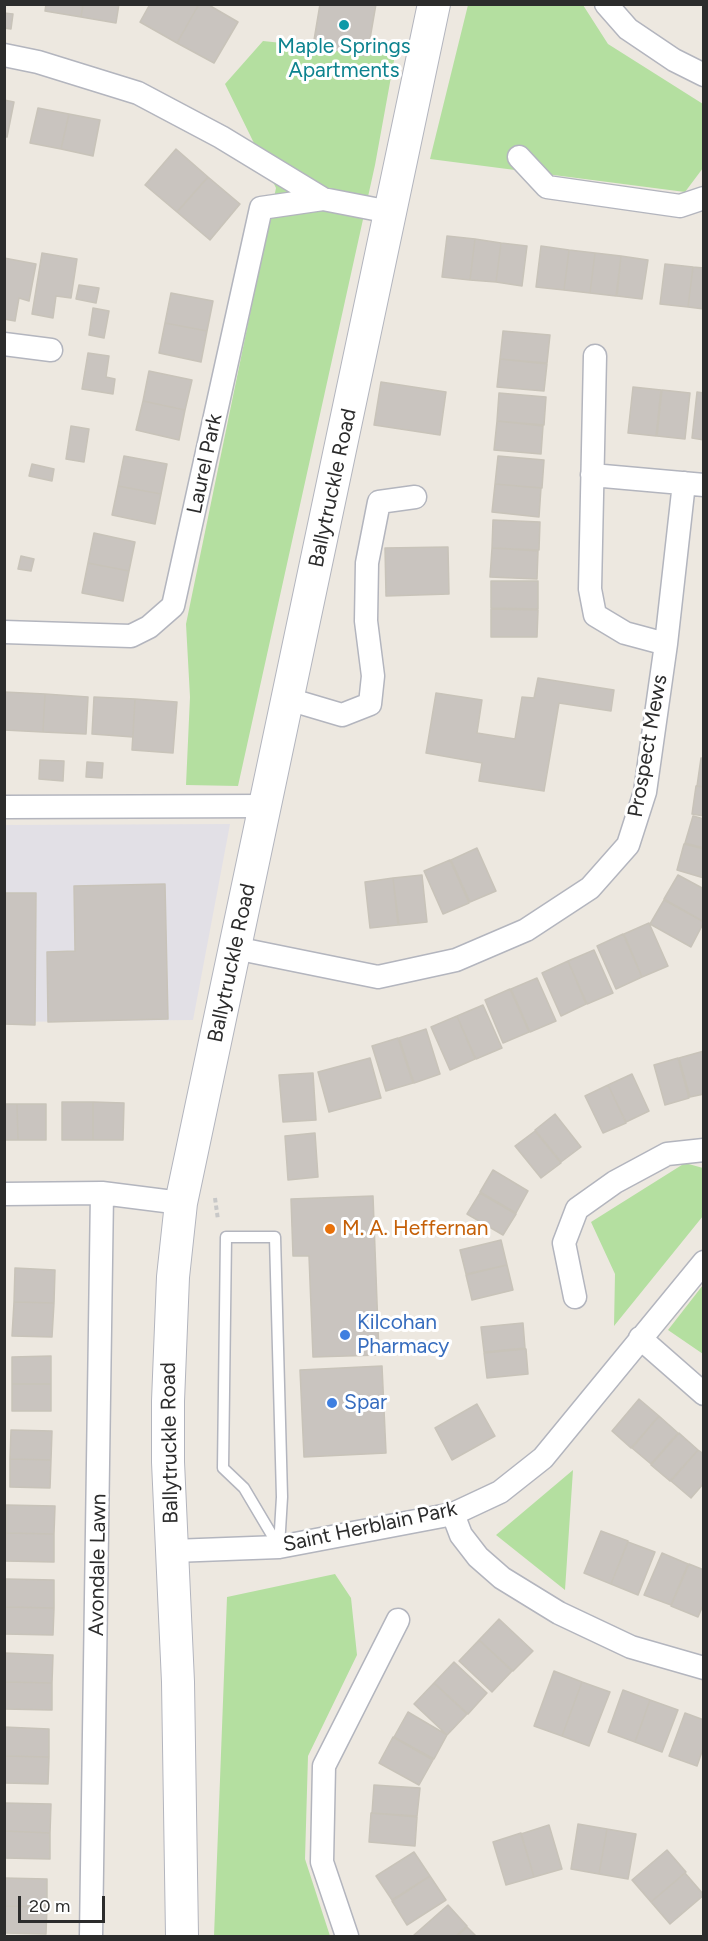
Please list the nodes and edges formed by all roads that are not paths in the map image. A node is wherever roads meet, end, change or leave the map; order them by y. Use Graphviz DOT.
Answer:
graph roads {
  1 [pos="434,4"];
  2 [pos="606,4"];
  3 [pos="4,55"];
  4 [pos="704,75"];
  5 [pos="519,157"];
  6 [pos="704,198"];
  7 [pos="323,199"];
  8 [pos="390,212"];
  9 [pos="4,344"];
  10 [pos="51,350"];
  11 [pos="595,356"];
  12 [pos="592,475"];
  13 [pos="694,484"];
  14 [pos="415,497"];
  15 [pos="4,632"];
  16 [pos="666,644"];
  17 [pos="288,699"];
  18 [pos="266,806"];
  19 [pos="4,807"];
  20 [pos="235,948"];
  21 [pos="704,1150"];
  22 [pos="102,1193"];
  23 [pos="4,1194"];
  24 [pos="181,1203"];
  25 [pos="704,1262"];
  26 [pos="575,1297"];
  27 [pos="640,1338"];
  28 [pos="704,1394"];
  29 [pos="453,1514"];
  30 [pos="279,1546"];
  31 [pos="173,1551"];
  32 [pos="398,1620"];
  33 [pos="704,1668"];
  34 [pos="91,1936"];
  35 [pos="182,1936"];
  36 [pos="347,1936"];
  1 -- 8 [label="street, Ballytruckle Road"];
  2 -- 4 [label="street"];
  3 -- 7 [label="street, Laurel Park"];
  5 -- 6 [label="street"];
  7 -- 8 [label="street, Laurel Park"];
  7 -- 15 [label="street, Laurel Park"];
  8 -- 17 [label="street, Ballytruckle Road"];
  9 -- 10 [label="street"];
  11 -- 12 [label="street, Prospect Mews"];
  12 -- 13 [label="street, Prospect Mews"];
  12 -- 16 [label="street, Prospect Mews"];
  13 -- 16 [label="street, Prospect Mews"];
  14 -- 17 [label="street"];
  16 -- 20 [label="street, Prospect Mews"];
  17 -- 18 [label="street, Ballytruckle Road"];
  18 -- 19 [label="street"];
  18 -- 20 [label="street, Ballytruckle Road"];
  20 -- 24 [label="street, Ballytruckle Road"];
  21 -- 26 [label="street"];
  22 -- 23 [label="street"];
  22 -- 24 [label="street"];
  22 -- 34 [label="street, Avondale Lawn"];
  24 -- 31 [label="street, Ballytruckle Road"];
  25 -- 27 [label="street, Saint Herblain Park"];
  27 -- 28 [label="street"];
  27 -- 29 [label="street, Saint Herblain Park"];
  29 -- 30 [label="street, Saint Herblain Park"];
  29 -- 33 [label="street"];
  30 -- 30 [label="lane"];
  30 -- 31 [label="street, Saint Herblain Park"];
  31 -- 35 [label="street, Ballytruckle Road"];
  32 -- 36 [label="street"];
}
